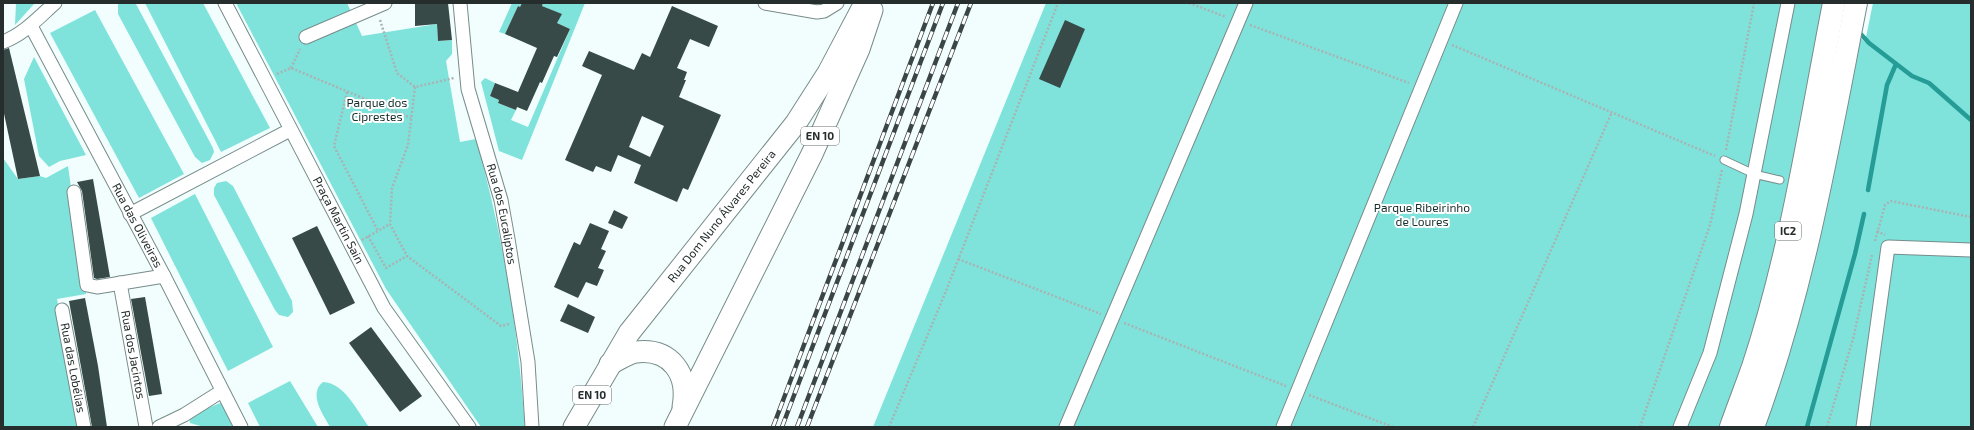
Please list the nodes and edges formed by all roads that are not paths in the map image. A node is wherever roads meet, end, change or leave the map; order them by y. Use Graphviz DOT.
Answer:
graph roads {
  1 [pos="55,3"];
  2 [pos="225,3"];
  3 [pos="460,3"];
  4 [pos="765,3"];
  5 [pos="837,3"];
  6 [pos="865,3"];
  7 [pos="874,3"];
  8 [pos="1246,3"];
  9 [pos="1456,3"];
  10 [pos="1788,3"];
  11 [pos="1834,3"];
  12 [pos="1856,3"];
  13 [pos="380,5"];
  14 [pos="31,26"];
  15 [pos="306,37"];
  16 [pos="3,42"];
  17 [pos="290,130"];
  18 [pos="1724,160"];
  19 [pos="1754,174"];
  20 [pos="1780,180"];
  21 [pos="74,192"];
  22 [pos="130,214"];
  23 [pos="1971,250"];
  24 [pos="164,276"];
  25 [pos="120,283"];
  26 [pos="62,310"];
  27 [pos="610,364"];
  28 [pos="222,391"];
  29 [pos="183,421"];
  30 [pos="678,421"];
  31 [pos="84,427"];
  32 [pos="146,427"];
  33 [pos="159,427"];
  34 [pos="241,427"];
  35 [pos="469,427"];
  36 [pos="532,427"];
  37 [pos="574,427"];
  38 [pos="1066,427"];
  39 [pos="1283,427"];
  40 [pos="1680,427"];
  41 [pos="1731,427"];
  42 [pos="1753,427"];
  43 [pos="1863,427"];
  1 -- 14 [label="street"];
  2 -- 17 [label="street, Praça Martin Sain"];
  3 -- 36 [label="street, Rua dos Eucaliptos"];
  4 -- 5 [label="street"];
  6 -- 27 [label="main road, Rua Dom Nuno Álvares Pereira / EN 10"];
  7 -- 30 [label="main road, EN 10"];
  8 -- 38 [label="street"];
  9 -- 39 [label="street"];
  10 -- 19 [label="street"];
  11 -- 41 [label="highway, IC2"];
  12 -- 42 [label="highway, IC2"];
  13 -- 15 [label="street"];
  14 -- 16 [label="street"];
  14 -- 22 [label="street, Rua das Oliveiras"];
  17 -- 22 [label="street"];
  17 -- 35 [label="street, Praça Martin Sain"];
  18 -- 19 [label="lane"];
  19 -- 20 [label="lane"];
  19 -- 40 [label="street"];
  21 -- 25 [label="street"];
  22 -- 24 [label="street, Rua das Oliveiras"];
  23 -- 43 [label="street"];
  24 -- 25 [label="street"];
  24 -- 28 [label="street, Rua das Oliveiras"];
  25 -- 32 [label="street, Rua dos Jacintos"];
  26 -- 31 [label="street, Rua das Lobélias"];
  27 -- 30 [label="main road, EN 10"];
  27 -- 37 [label="main road, Rua Dom Nuno Álvares Pereira / EN 10"];
  28 -- 29 [label="street"];
  28 -- 34 [label="street, Rua das Oliveiras"];
  29 -- 33 [label="street"];
}
